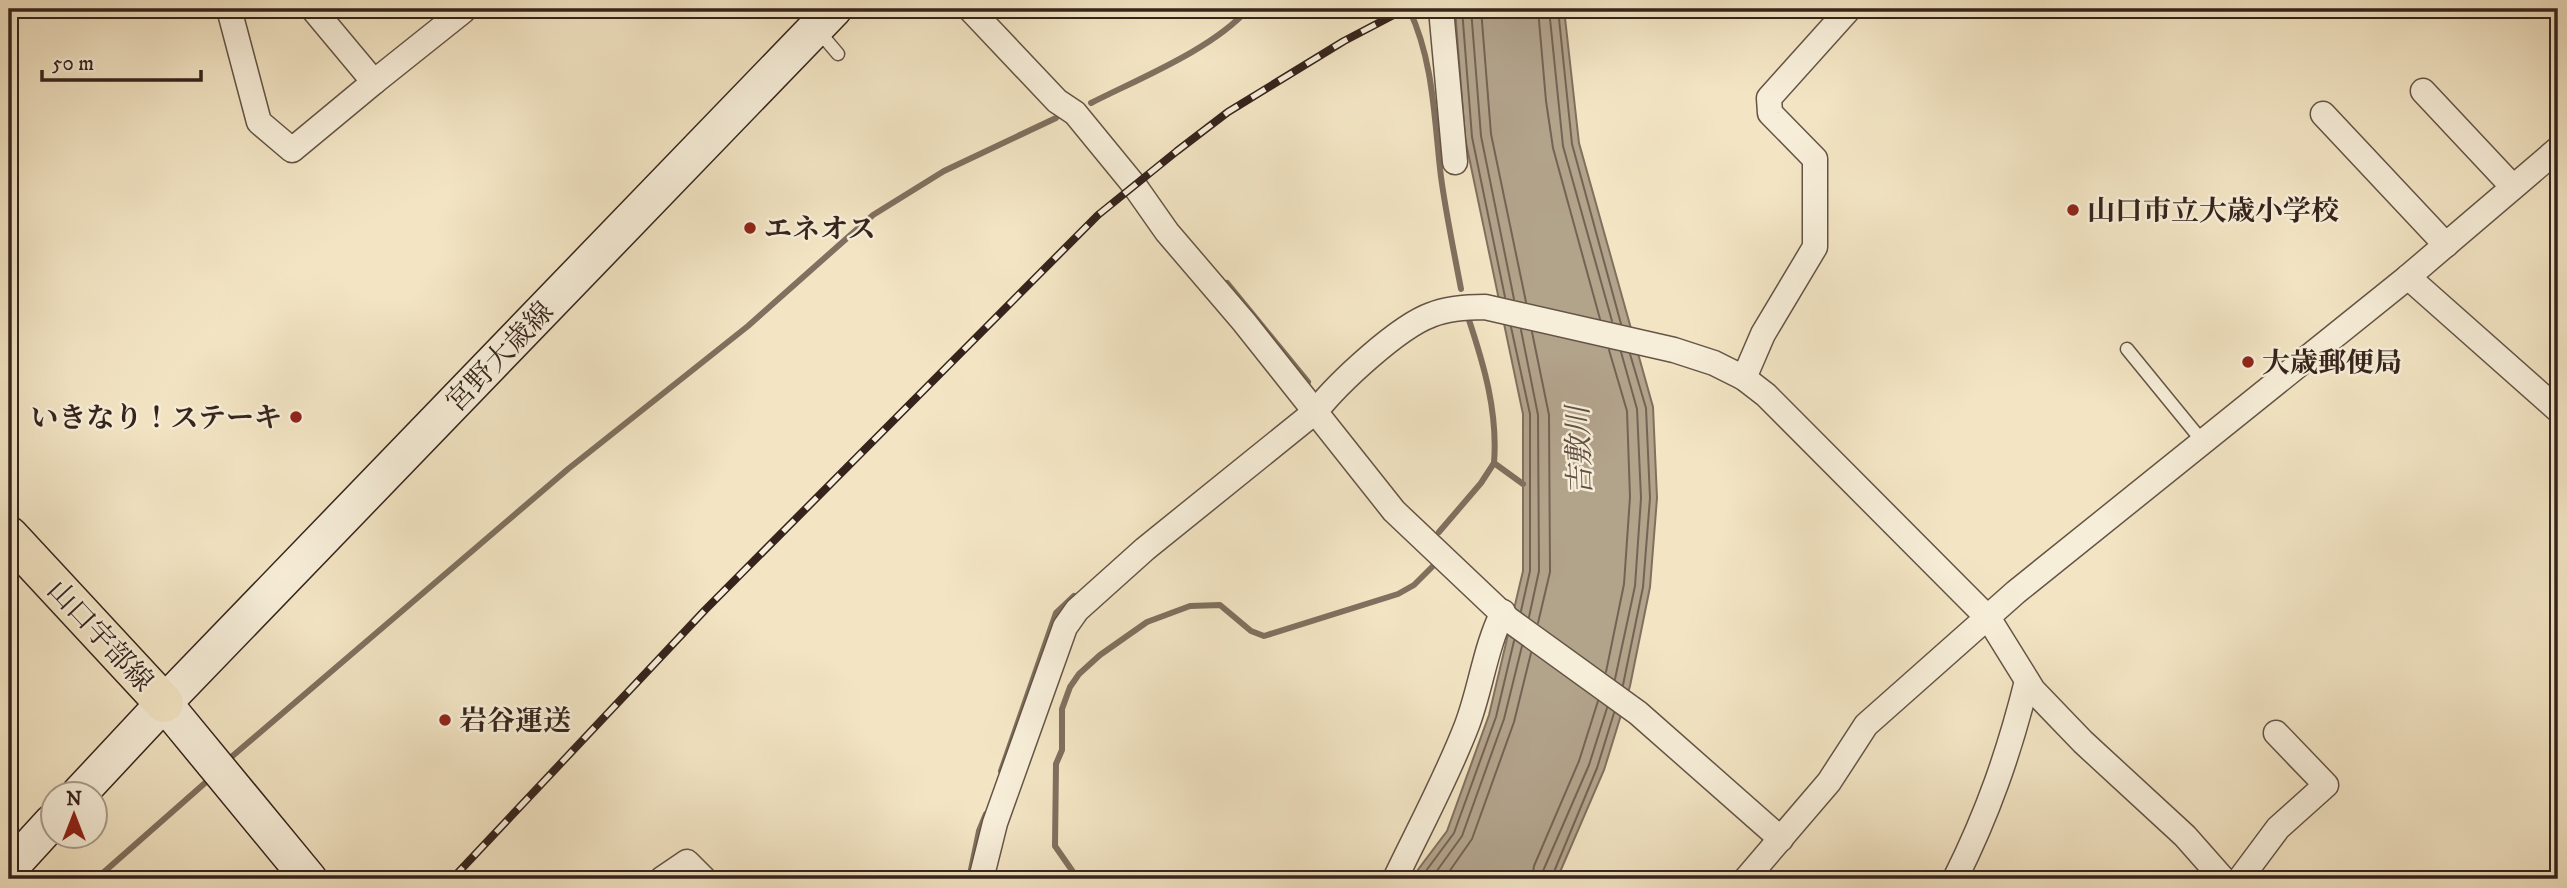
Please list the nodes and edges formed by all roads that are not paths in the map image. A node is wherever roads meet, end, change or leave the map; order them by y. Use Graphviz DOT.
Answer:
graph roads {
  1 [pos="229,9"];
  2 [pos="313,9"];
  3 [pos="461,9"];
  4 [pos="970,9"];
  5 [pos="1441,9"];
  6 [pos="1849,9"];
  7 [pos="829,30"];
  8 [pos="374,82"];
  9 [pos="2423,90"];
  10 [pos="2323,114"];
  11 [pos="2558,149"];
  12 [pos="1455,162"];
  13 [pos="2513,187"];
  14 [pos="2446,245"];
  15 [pos="2409,277"];
  16 [pos="2127,349"];
  17 [pos="1744,378"];
  18 [pos="2558,410"];
  19 [pos="1316,411"];
  20 [pos="2203,442"];
  21 [pos="9,536"];
  22 [pos="1506,616"];
  23 [pos="1989,619"];
  24 [pos="2027,681"];
  25 [pos="164,703"];
  26 [pos="2276,733"];
  27 [pos="91,780"];
  28 [pos="38,837"];
  29 [pos="1781,839"];
  30 [pos="9,869"];
  31 [pos="1396,877"];
  32 [pos="309,879"];
  33 [pos="662,879"];
  34 [pos="704,879"];
  35 [pos="981,879"];
  36 [pos="1746,879"];
  37 [pos="1955,879"];
  38 [pos="2223,879"];
  39 [pos="2240,879"];
  1 -- 8 [label="street"];
  2 -- 8 [label="street"];
  3 -- 8 [label="street"];
  4 -- 19 [label="street"];
  5 -- 12 [label="street"];
  6 -- 17 [label="street"];
  7 -- 25 [label="main road, 宮野大歳線"];
  9 -- 13 [label="street"];
  10 -- 14 [label="street"];
  11 -- 13 [label="street"];
  13 -- 14 [label="street"];
  14 -- 15 [label="street"];
  15 -- 18 [label="street"];
  15 -- 20 [label="street"];
  16 -- 20 [label="lane"];
  17 -- 19 [label="street"];
  17 -- 23 [label="street"];
  19 -- 22 [label="street"];
  19 -- 35 [label="street"];
  20 -- 23 [label="street"];
  21 -- 25 [label="main road, 山口宇部線"];
  22 -- 29 [label="street"];
  22 -- 31 [label="street"];
  23 -- 24 [label="street"];
  23 -- 29 [label="street"];
  24 -- 37 [label="street"];
  24 -- 38 [label="street"];
  25 -- 27 [label="main road, 宮野大歳線"];
  25 -- 32 [label="main road"];
  26 -- 39 [label="street"];
  28 -- 30 [label="main road"];
  29 -- 36 [label="street"];
  33 -- 34 [label="street"];
}
